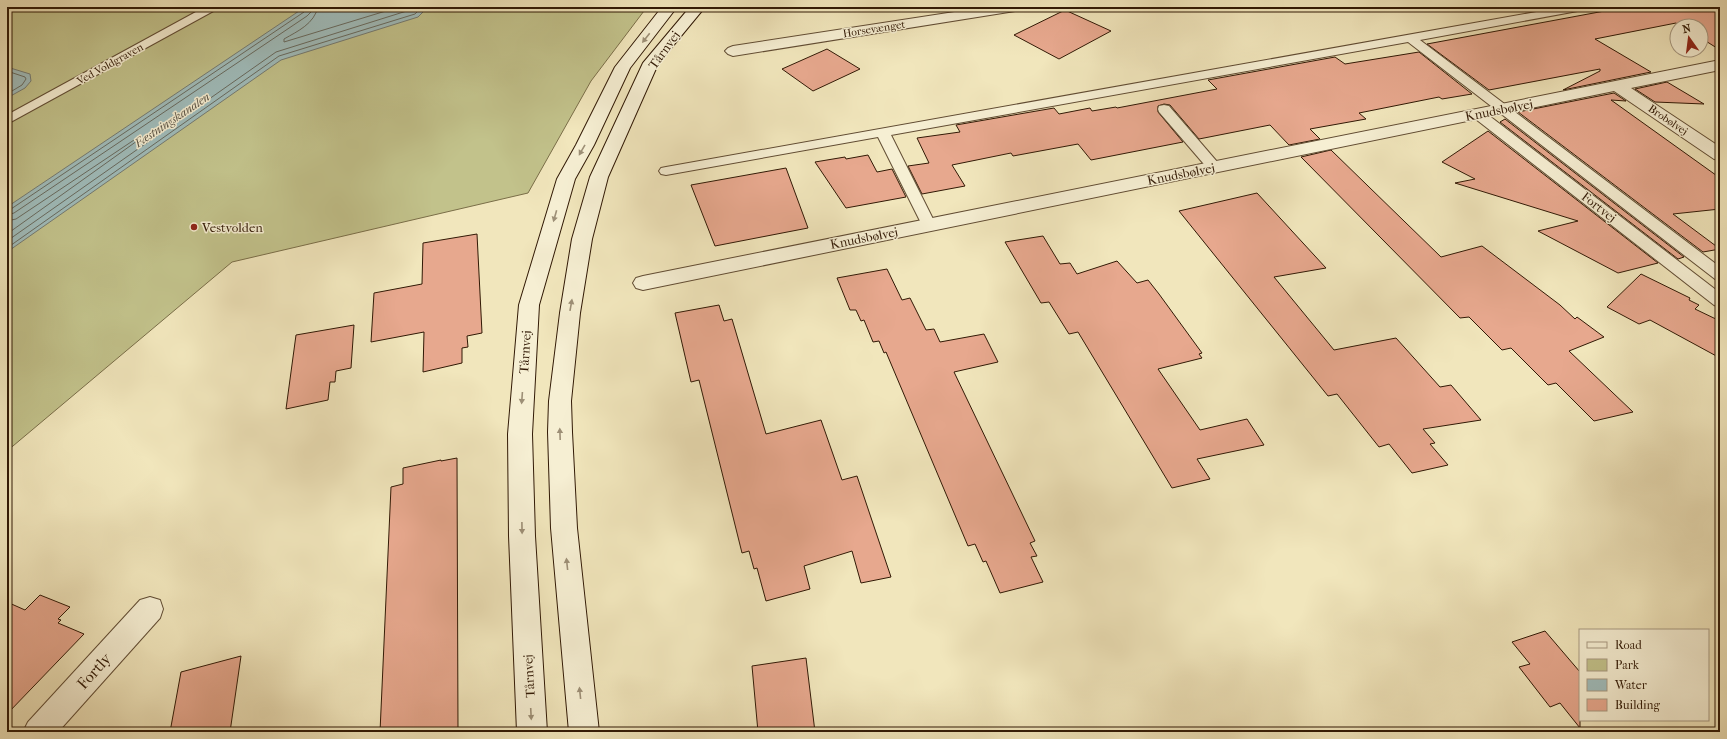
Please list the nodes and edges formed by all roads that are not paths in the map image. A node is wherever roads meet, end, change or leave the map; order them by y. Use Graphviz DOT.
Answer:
graph roads {
  1 [pos="213,7"];
  2 [pos="670,7"];
  3 [pos="698,7"];
  4 [pos="1014,7"];
  5 [pos="1583,7"];
  6 [pos="1410,38"];
  7 [pos="733,51"];
  8 [pos="1720,65"];
  9 [pos="1617,86"];
  10 [pos="1164,109"];
  11 [pos="1501,109"];
  12 [pos="1478,114"];
  13 [pos="7,120"];
  14 [pos="883,133"];
  15 [pos="1720,155"];
  16 [pos="1214,167"];
  17 [pos="666,171"];
  18 [pos="929,224"];
  19 [pos="1720,275"];
  20 [pos="643,283"];
  21 [pos="1720,300"];
  22 [pos="150,609"];
  23 [pos="38,732"];
  24 [pos="532,732"];
  25 [pos="584,732"];
  1 -- 13 [label="lane, Ved Voldgraven"];
  2 -- 24 [label="street, Tårnvej, one-way"];
  25 -- 3 [label="street, Tårnvej, one-way"];
  4 -- 7 [label="street, Horsevænget"];
  5 -- 6 [label="lane"];
  6 -- 11 [label="lane"];
  6 -- 14 [label="lane"];
  8 -- 9 [label="street, Knudsbølvej"];
  9 -- 11 [label="street, Knudsbølvej"];
  9 -- 15 [label="street, Brobølvej"];
  10 -- 16 [label="lane"];
  11 -- 12 [label="street, Knudsbølvej"];
  11 -- 19 [label="lane"];
  12 -- 16 [label="street, Knudsbølvej"];
  12 -- 21 [label="lane, Fortvej"];
  14 -- 17 [label="lane"];
  14 -- 18 [label="lane"];
  16 -- 18 [label="street, Knudsbølvej"];
  18 -- 20 [label="street, Knudsbølvej"];
  22 -- 23 [label="street, Fortly"];
}
